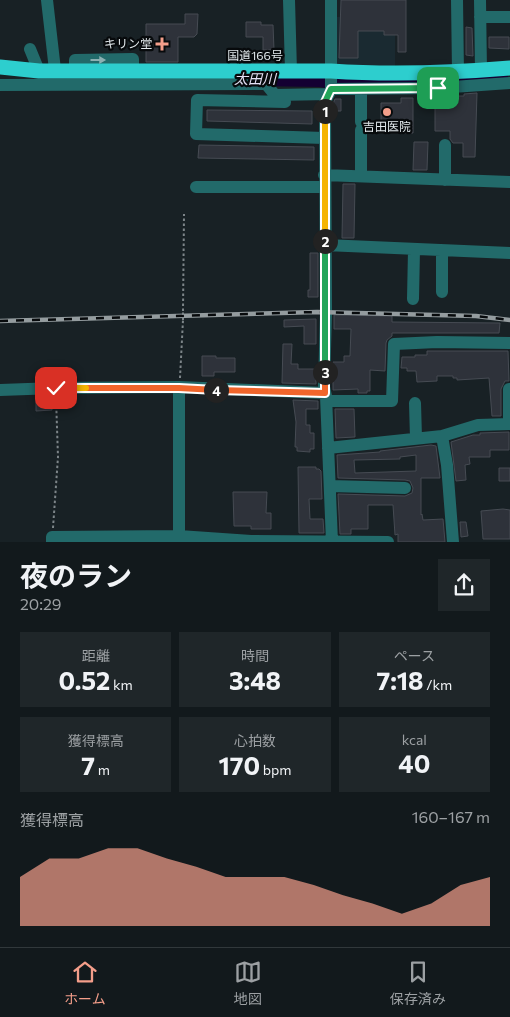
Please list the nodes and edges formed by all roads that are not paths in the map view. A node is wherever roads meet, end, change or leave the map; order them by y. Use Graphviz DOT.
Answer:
graph roads {
  1 [pos="47,0"];
  2 [pos="289,0"];
  3 [pos="331,0"];
  4 [pos="458,0"];
  5 [pos="480,0"];
  6 [pos="480,17"];
  7 [pos="510,17"];
  8 [pos="30,49"];
  9 [pos="0,67"];
  10 [pos="510,68"];
  11 [pos="54,70"];
  12 [pos="39,71"];
  13 [pos="291,71"];
  14 [pos="482,71"];
  15 [pos="458,72"];
  16 [pos="438,81"];
  17 [pos="376,82"];
  18 [pos="510,83"];
  19 [pos="0,84"];
  20 [pos="330,87"];
  21 [pos="361,89"];
  22 [pos="324,138"];
  23 [pos="446,145"];
  24 [pos="361,176"];
  25 [pos="445,180"];
  26 [pos="324,181"];
  27 [pos="510,182"];
  28 [pos="196,187"];
  29 [pos="325,245"];
  30 [pos="414,250"];
  31 [pos="442,250"];
  32 [pos="510,254"];
  33 [pos="442,292"];
  34 [pos="413,299"];
  35 [pos="510,343"];
  36 [pos="179,388"];
  37 [pos="508,389"];
  38 [pos="0,390"];
  39 [pos="326,397"];
  40 [pos="415,403"];
  41 [pos="510,424"];
  42 [pos="442,436"];
  43 [pos="416,438"];
  44 [pos="328,448"];
  45 [pos="330,486"];
  46 [pos="405,488"];
  47 [pos="182,538"];
  48 [pos="52,540"];
  49 [pos="332,541"];
  50 [pos="388,542"];
  51 [pos="453,542"];
  1 -- 11 [label="street"];
  2 -- 13 [label="street"];
  3 -- 20 [label="street"];
  4 -- 15 [label="street"];
  5 -- 6 [label="street"];
  6 -- 7 [label="street"];
  6 -- 14 [label="street"];
  8 -- 12 [label="street"];
  9 -- 12 [label="highway, 国道166号"];
  10 -- 14 [label="highway, 国道166号"];
  11 -- 12 [label="highway, 国道166号"];
  11 -- 13 [label="highway, 国道166号"];
  13 -- 20 [label="highway, 国道166号"];
  14 -- 15 [label="highway, 国道166号"];
  15 -- 16 [label="highway, 国道166号"];
  16 -- 17 [label="highway, 国道166号"];
  16 -- 18 [label="street"];
  17 -- 20 [label="highway, 国道166号"];
  17 -- 21 [label="street"];
  19 -- 20 [label="street"];
  20 -- 21 [label="street"];
  20 -- 22 [label="street"];
  20 -- 22 [label="street"];
  21 -- 24 [label="street"];
  22 -- 26 [label="street"];
  23 -- 25 [label="street"];
  24 -- 25 [label="street"];
  24 -- 26 [label="street"];
  25 -- 27 [label="street"];
  26 -- 28 [label="street"];
  26 -- 29 [label="street"];
  29 -- 30 [label="street"];
  29 -- 39 [label="street"];
  30 -- 31 [label="street"];
  30 -- 34 [label="street"];
  31 -- 32 [label="street"];
  31 -- 33 [label="street"];
  35 -- 39 [label="street"];
  36 -- 38 [label="street"];
  36 -- 39 [label="street"];
  36 -- 47 [label="street"];
  37 -- 41 [label="street"];
  39 -- 44 [label="street"];
  40 -- 43 [label="street"];
  41 -- 42 [label="street"];
  42 -- 43 [label="street"];
  42 -- 51 [label="street"];
  43 -- 44 [label="street"];
  44 -- 45 [label="street"];
  45 -- 46 [label="street"];
  45 -- 49 [label="street"];
  47 -- 48 [label="street"];
  47 -- 49 [label="street"];
  49 -- 50 [label="street"];
}
